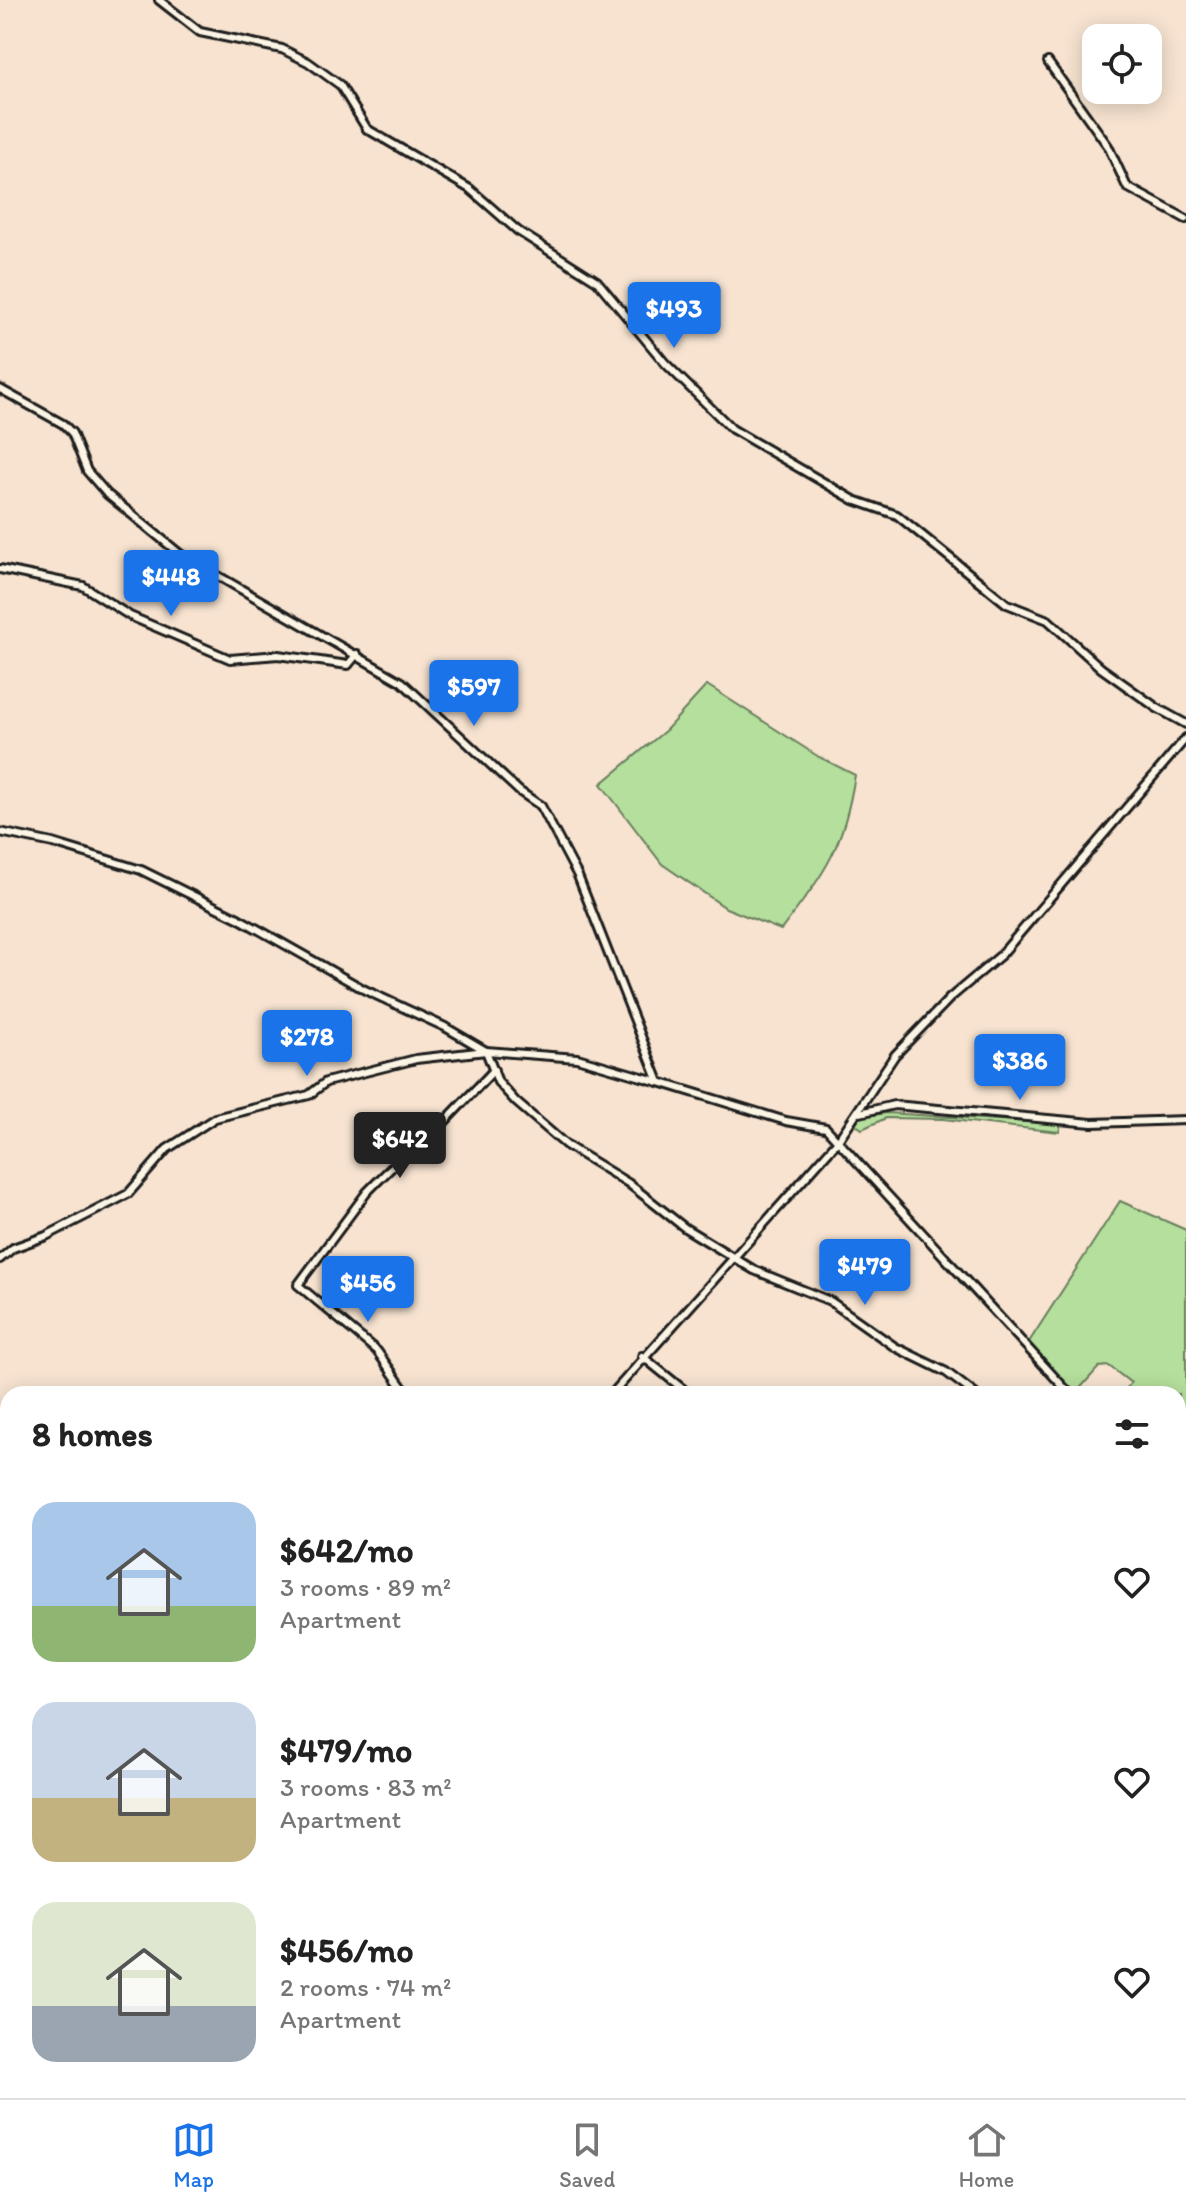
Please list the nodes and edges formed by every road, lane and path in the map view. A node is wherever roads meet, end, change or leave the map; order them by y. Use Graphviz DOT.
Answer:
graph roads {
  1 [pos="159,0"];
  2 [pos="1048,62"];
  3 [pos="1186,219"];
  4 [pos="0,389"];
  5 [pos="0,569"];
  6 [pos="357,654"];
  7 [pos="1186,724"];
  8 [pos="1186,738"];
  9 [pos="0,832"];
  10 [pos="486,1051"];
  11 [pos="494,1070"];
  12 [pos="659,1082"];
  13 [pos="859,1113"];
  14 [pos="1186,1120"];
  15 [pos="837,1142"];
  16 [pos="732,1258"];
  17 [pos="0,1259"];
  18 [pos="642,1356"];
  19 [pos="401,1386"];
  20 [pos="618,1386"];
  21 [pos="679,1386"];
  22 [pos="964,1386"];
  23 [pos="1063,1386"];
  1 -- 7 [label="street"];
  2 -- 3 [label="street"];
  4 -- 6 [label="street"];
  5 -- 6 [label="street"];
  6 -- 12 [label="street"];
  8 -- 13 [label="street"];
  9 -- 10 [label="street"];
  10 -- 11 [label="street"];
  10 -- 12 [label="street"];
  10 -- 17 [label="street"];
  11 -- 16 [label="street"];
  11 -- 19 [label="street"];
  12 -- 15 [label="street"];
  13 -- 14 [label="street"];
  13 -- 15 [label="street"];
  15 -- 16 [label="street"];
  15 -- 23 [label="street"];
  16 -- 18 [label="street"];
  16 -- 22 [label="street"];
  18 -- 20 [label="street"];
  18 -- 21 [label="street"];
}
